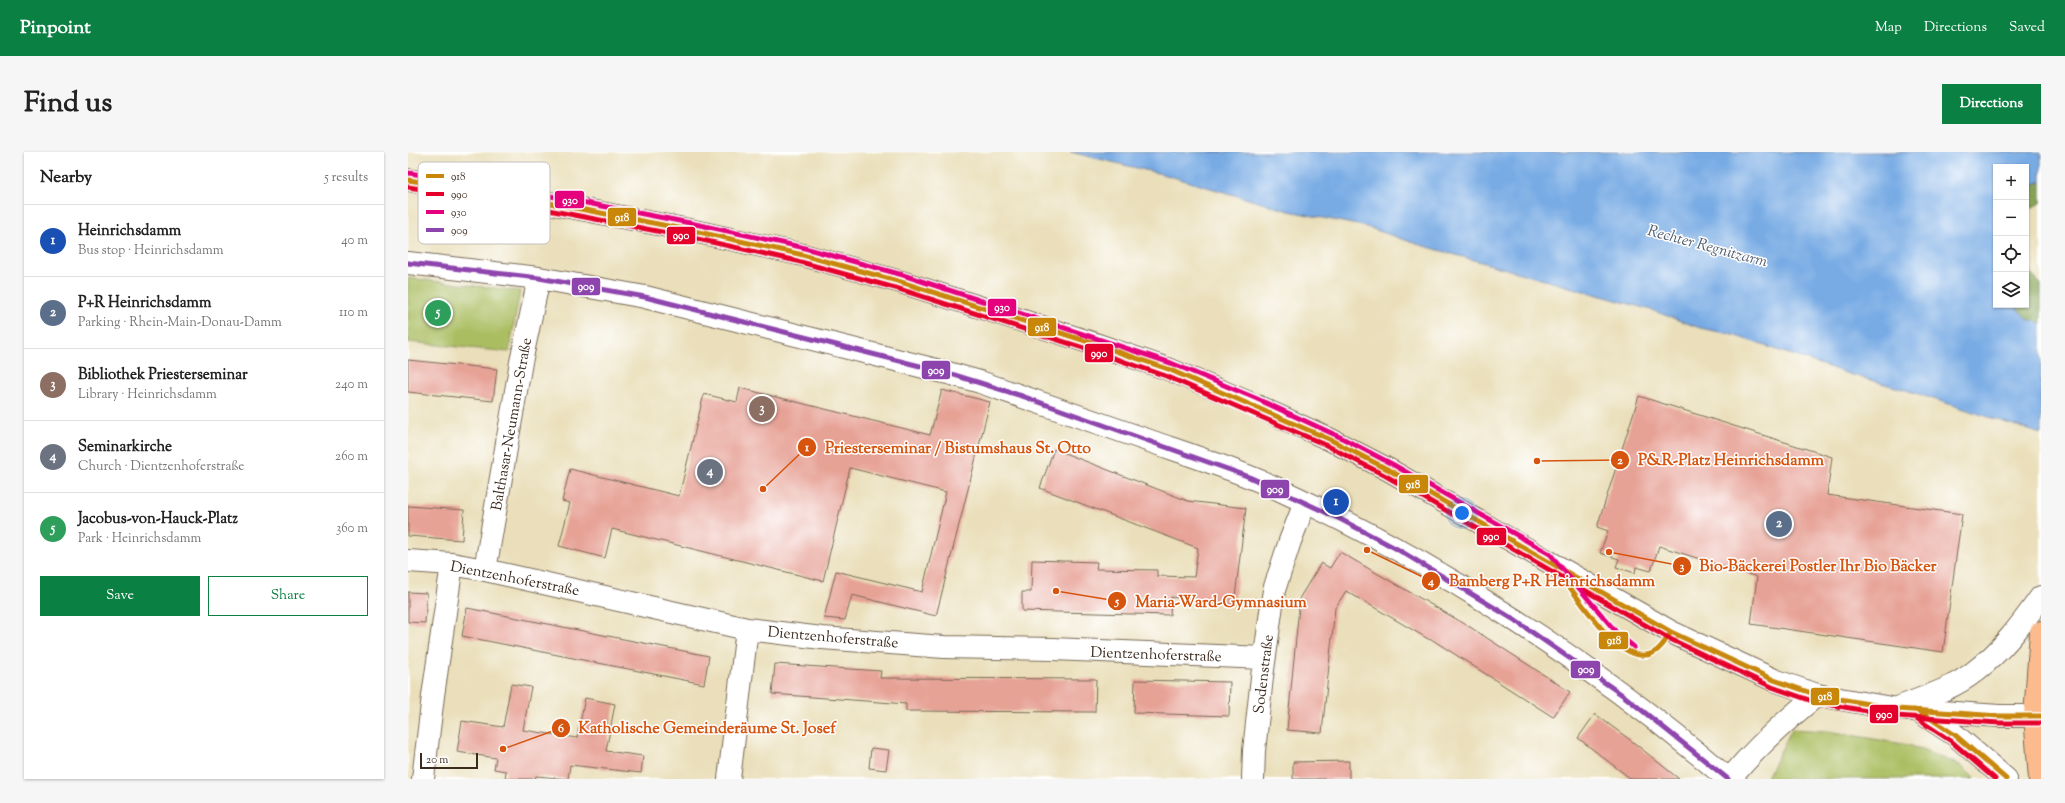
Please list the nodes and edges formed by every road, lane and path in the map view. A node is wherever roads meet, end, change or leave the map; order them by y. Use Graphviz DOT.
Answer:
graph roads {
  1 [pos="408,180"];
  2 [pos="418,182"];
  3 [pos="550,203"];
  4 [pos="408,263"];
  5 [pos="539,278"];
  6 [pos="1305,503"];
  7 [pos="408,561"];
  8 [pos="452,564"];
  9 [pos="485,570"];
  10 [pos="2041,597"];
  11 [pos="747,629"];
  12 [pos="2041,632"];
  13 [pos="1264,658"];
  14 [pos="1817,695"];
  15 [pos="1897,709"];
  16 [pos="1920,711"];
  17 [pos="2038,716"];
  18 [pos="423,779"];
  19 [pos="729,779"];
  20 [pos="1253,779"];
  21 [pos="1729,779"];
  22 [pos="2006,779"];
  23 [pos="2040,779"];
  1 -- 2 [label="street"];
  3 -- 14 [label="street"];
  4 -- 5 [label="street"];
  5 -- 6 [label="street"];
  5 -- 9 [label="street, Balthasar-Neumann-Straße"];
  6 -- 13 [label="street, Sodenstraße"];
  6 -- 21 [label="street"];
  7 -- 8 [label="street, Dientzenhoferstraße"];
  8 -- 9 [label="street, Dientzenhoferstraße"];
  8 -- 18 [label="street"];
  9 -- 11 [label="street, Dientzenhoferstraße"];
  10 -- 15 [label="street"];
  11 -- 13 [label="street, Dientzenhoferstraße"];
  11 -- 19 [label="street"];
  12 -- 17 [label="main road"];
  13 -- 20 [label="street, Sodenstraße"];
  14 -- 15 [label="street"];
  14 -- 21 [label="street"];
  15 -- 16 [label="street"];
  16 -- 17 [label="street"];
  16 -- 22 [label="street"];
  17 -- 23 [label="main road"];
}
